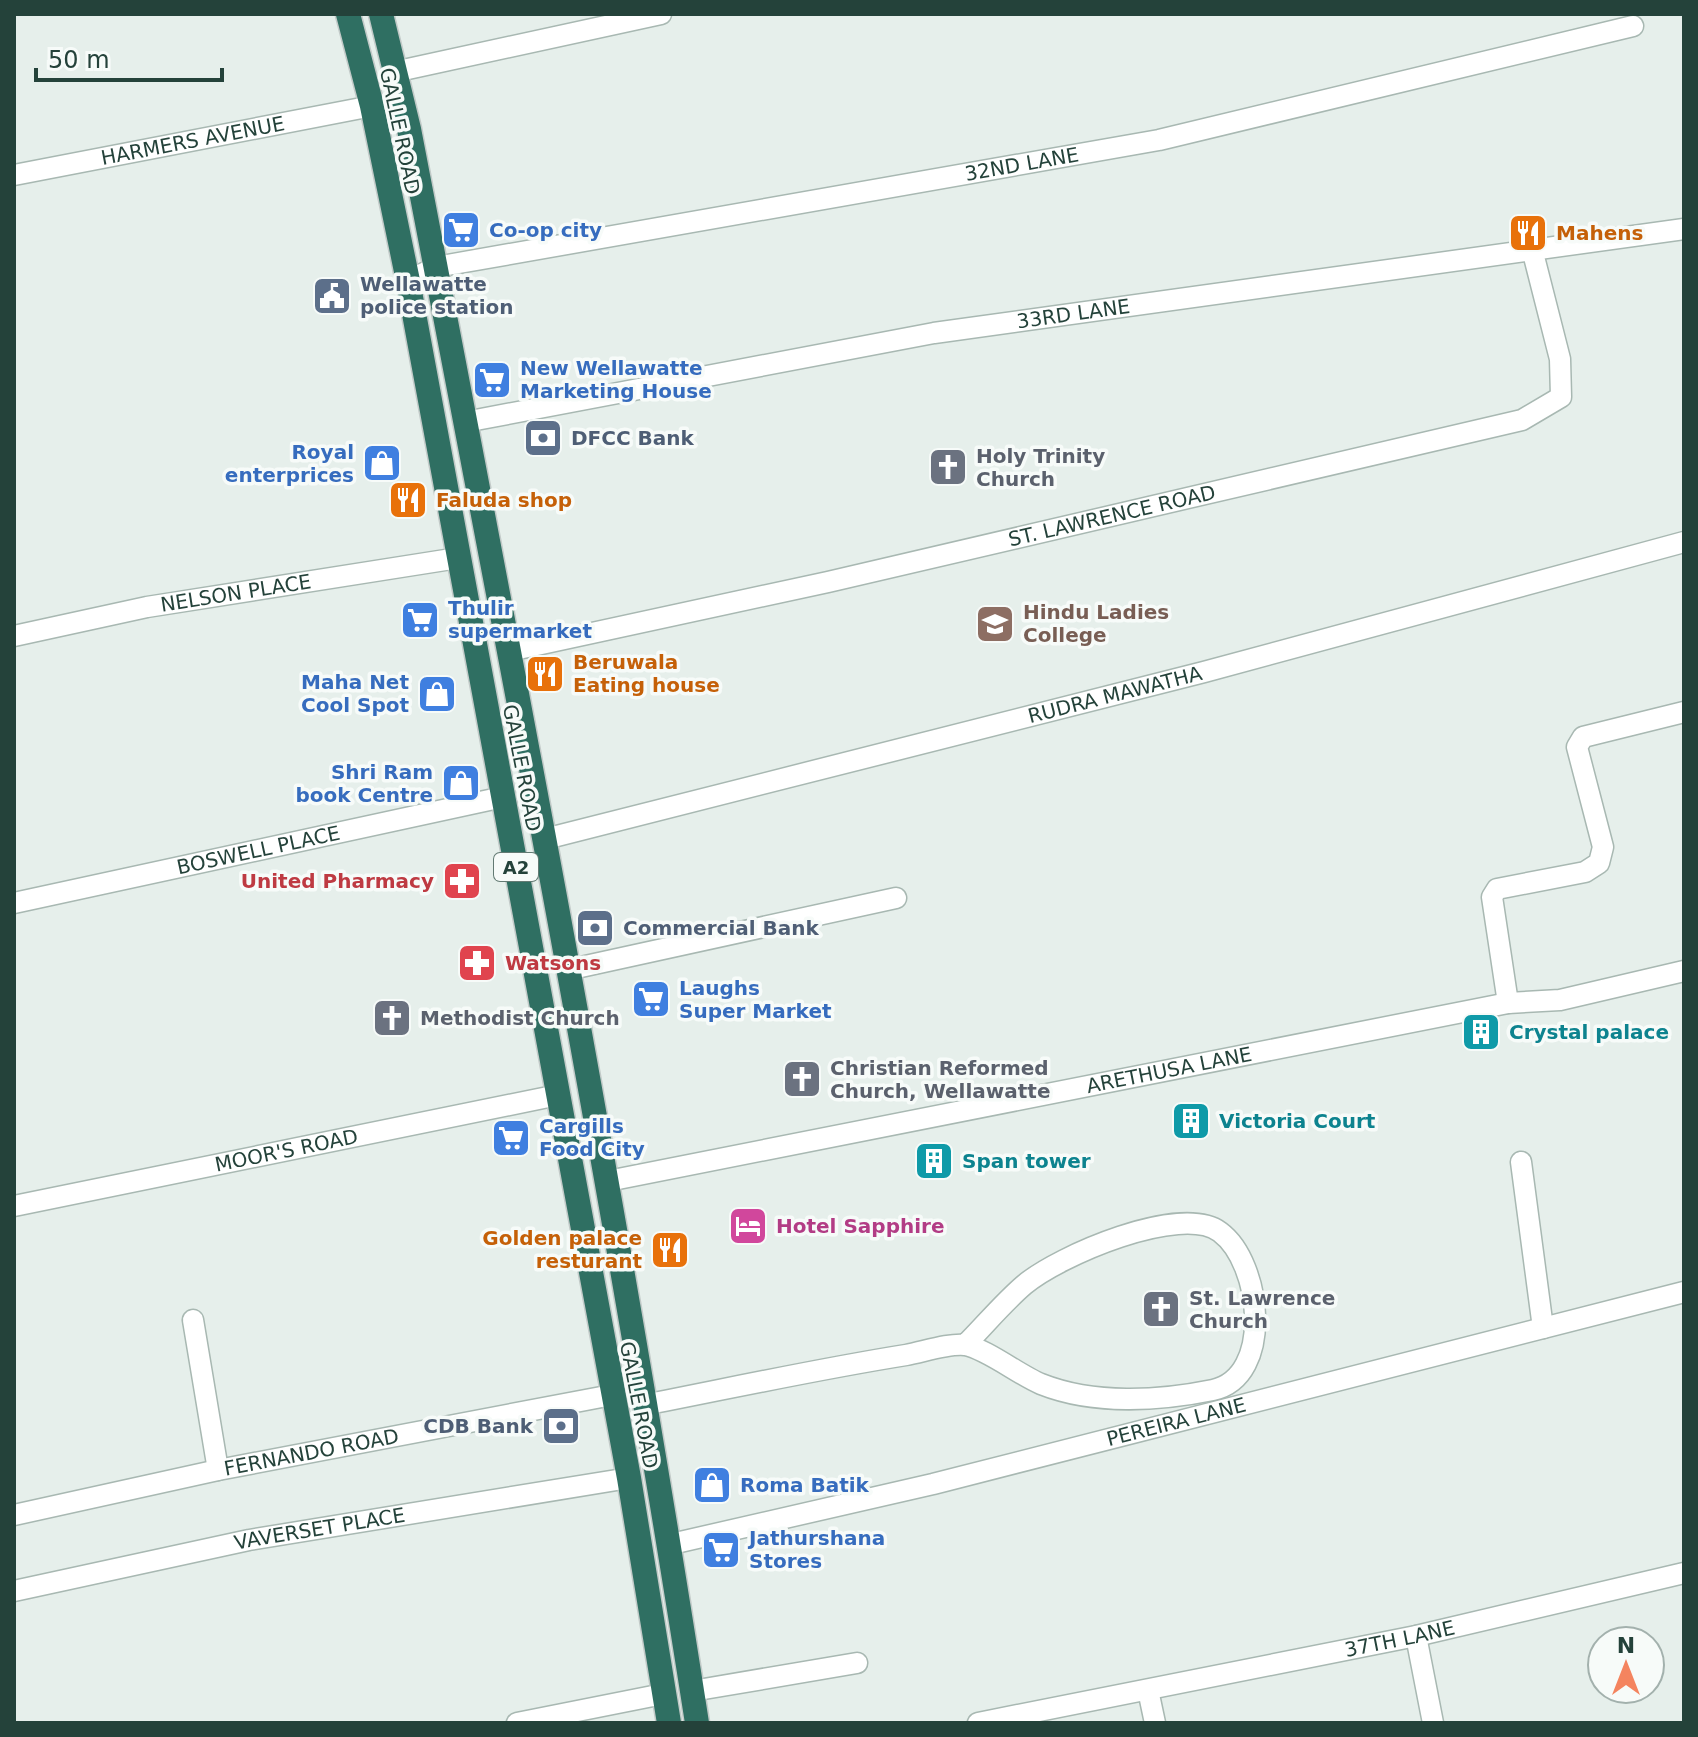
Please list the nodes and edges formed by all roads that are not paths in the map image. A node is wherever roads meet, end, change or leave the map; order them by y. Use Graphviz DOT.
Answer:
graph roads {
  1 [pos="348,14"];
  2 [pos="381,14"];
  3 [pos="661,14"];
  4 [pos="1633,26"];
  5 [pos="394,72"];
  6 [pos="372,106"];
  7 [pos="14,175"];
  8 [pos="1684,229"];
  9 [pos="1532,249"];
  10 [pos="436,267"];
  11 [pos="408,281"];
  12 [pos="465,422"];
  13 [pos="1684,542"];
  14 [pos="458,558"];
  15 [pos="14,636"];
  16 [pos="509,651"];
  17 [pos="1684,712"];
  18 [pos="503,797"];
  19 [pos="545,839"];
  20 [pos="896,898"];
  21 [pos="14,903"];
  22 [pos="567,970"];
  23 [pos="1684,971"];
  24 [pos="1508,1003"];
  25 [pos="558,1095"];
  26 [pos="1521,1162"];
  27 [pos="608,1181"];
  28 [pos="14,1206"];
  29 [pos="1684,1292"];
  30 [pos="629,1307"];
  31 [pos="597,1315"];
  32 [pos="193,1320"];
  33 [pos="1543,1328"];
  34 [pos="965,1345"];
  35 [pos="612,1395"];
  36 [pos="644,1405"];
  37 [pos="218,1470"];
  38 [pos="629,1478"];
  39 [pos="14,1515"];
  40 [pos="667,1545"];
  41 [pos="1684,1573"];
  42 [pos="14,1591"];
  43 [pos="1416,1636"];
  44 [pos="857,1663"];
  45 [pos="1148,1690"];
  46 [pos="692,1691"];
  47 [pos="663,1694"];
  48 [pos="517,1723"];
  49 [pos="669,1723"];
  50 [pos="697,1723"];
  51 [pos="978,1723"];
  52 [pos="1155,1723"];
  53 [pos="1433,1723"];
  1 -- 6 [label="highway, GALLE ROAD / A2"];
  2 -- 5 [label="highway, GALLE ROAD / A2"];
  3 -- 5 [label="street"];
  4 -- 10 [label="street, 32ND LANE"];
  5 -- 10 [label="highway, GALLE ROAD / A2"];
  6 -- 7 [label="street, HARMERS AVENUE"];
  6 -- 11 [label="highway, GALLE ROAD / A2"];
  8 -- 9 [label="street, 33RD LANE"];
  9 -- 12 [label="street, 33RD LANE"];
  9 -- 16 [label="street, ST. LAWRENCE ROAD"];
  10 -- 11 [label="street, 32ND LANE"];
  10 -- 12 [label="highway, GALLE ROAD / A2"];
  11 -- 14 [label="highway, GALLE ROAD / A2"];
  12 -- 16 [label="highway, GALLE ROAD / A2"];
  13 -- 19 [label="street, RUDRA MAWATHA"];
  14 -- 15 [label="street, NELSON PLACE"];
  14 -- 18 [label="highway, GALLE ROAD / A2"];
  16 -- 19 [label="highway, GALLE ROAD / A2"];
  17 -- 24 [label="street"];
  18 -- 21 [label="street, BOSWELL PLACE"];
  18 -- 25 [label="highway, GALLE ROAD / A2"];
  19 -- 22 [label="highway, GALLE ROAD / A2"];
  20 -- 22 [label="street"];
  22 -- 27 [label="highway, GALLE ROAD / A2"];
  23 -- 24 [label="street, ARETHUSA LANE"];
  24 -- 27 [label="street, ARETHUSA LANE"];
  25 -- 28 [label="street, MOOR'S ROAD"];
  25 -- 31 [label="highway, GALLE ROAD / A2"];
  26 -- 33 [label="street"];
  27 -- 30 [label="highway, GALLE ROAD / A2"];
  29 -- 33 [label="street, PEREIRA LANE"];
  30 -- 31 [label="highway"];
  30 -- 36 [label="highway, GALLE ROAD / A2"];
  31 -- 35 [label="highway, GALLE ROAD / A2"];
  32 -- 37 [label="street"];
  33 -- 40 [label="street, PEREIRA LANE"];
  34 -- 34 [label="street"];
  34 -- 36 [label="street"];
  35 -- 37 [label="street, FERNANDO ROAD"];
  35 -- 38 [label="highway, GALLE ROAD / A2"];
  36 -- 40 [label="highway, GALLE ROAD / A2"];
  37 -- 39 [label="street, FERNANDO ROAD"];
  38 -- 42 [label="street, VAVERSET PLACE"];
  38 -- 47 [label="highway, GALLE ROAD / A2"];
  40 -- 46 [label="highway, GALLE ROAD / A2"];
  41 -- 43 [label="street, 37TH LANE"];
  43 -- 45 [label="street, 37TH LANE"];
  43 -- 53 [label="street"];
  44 -- 46 [label="street"];
  45 -- 51 [label="street, 37TH LANE"];
  45 -- 52 [label="street"];
  46 -- 50 [label="highway, GALLE ROAD / A2"];
  47 -- 48 [label="street"];
  47 -- 49 [label="highway, GALLE ROAD / A2"];
}
